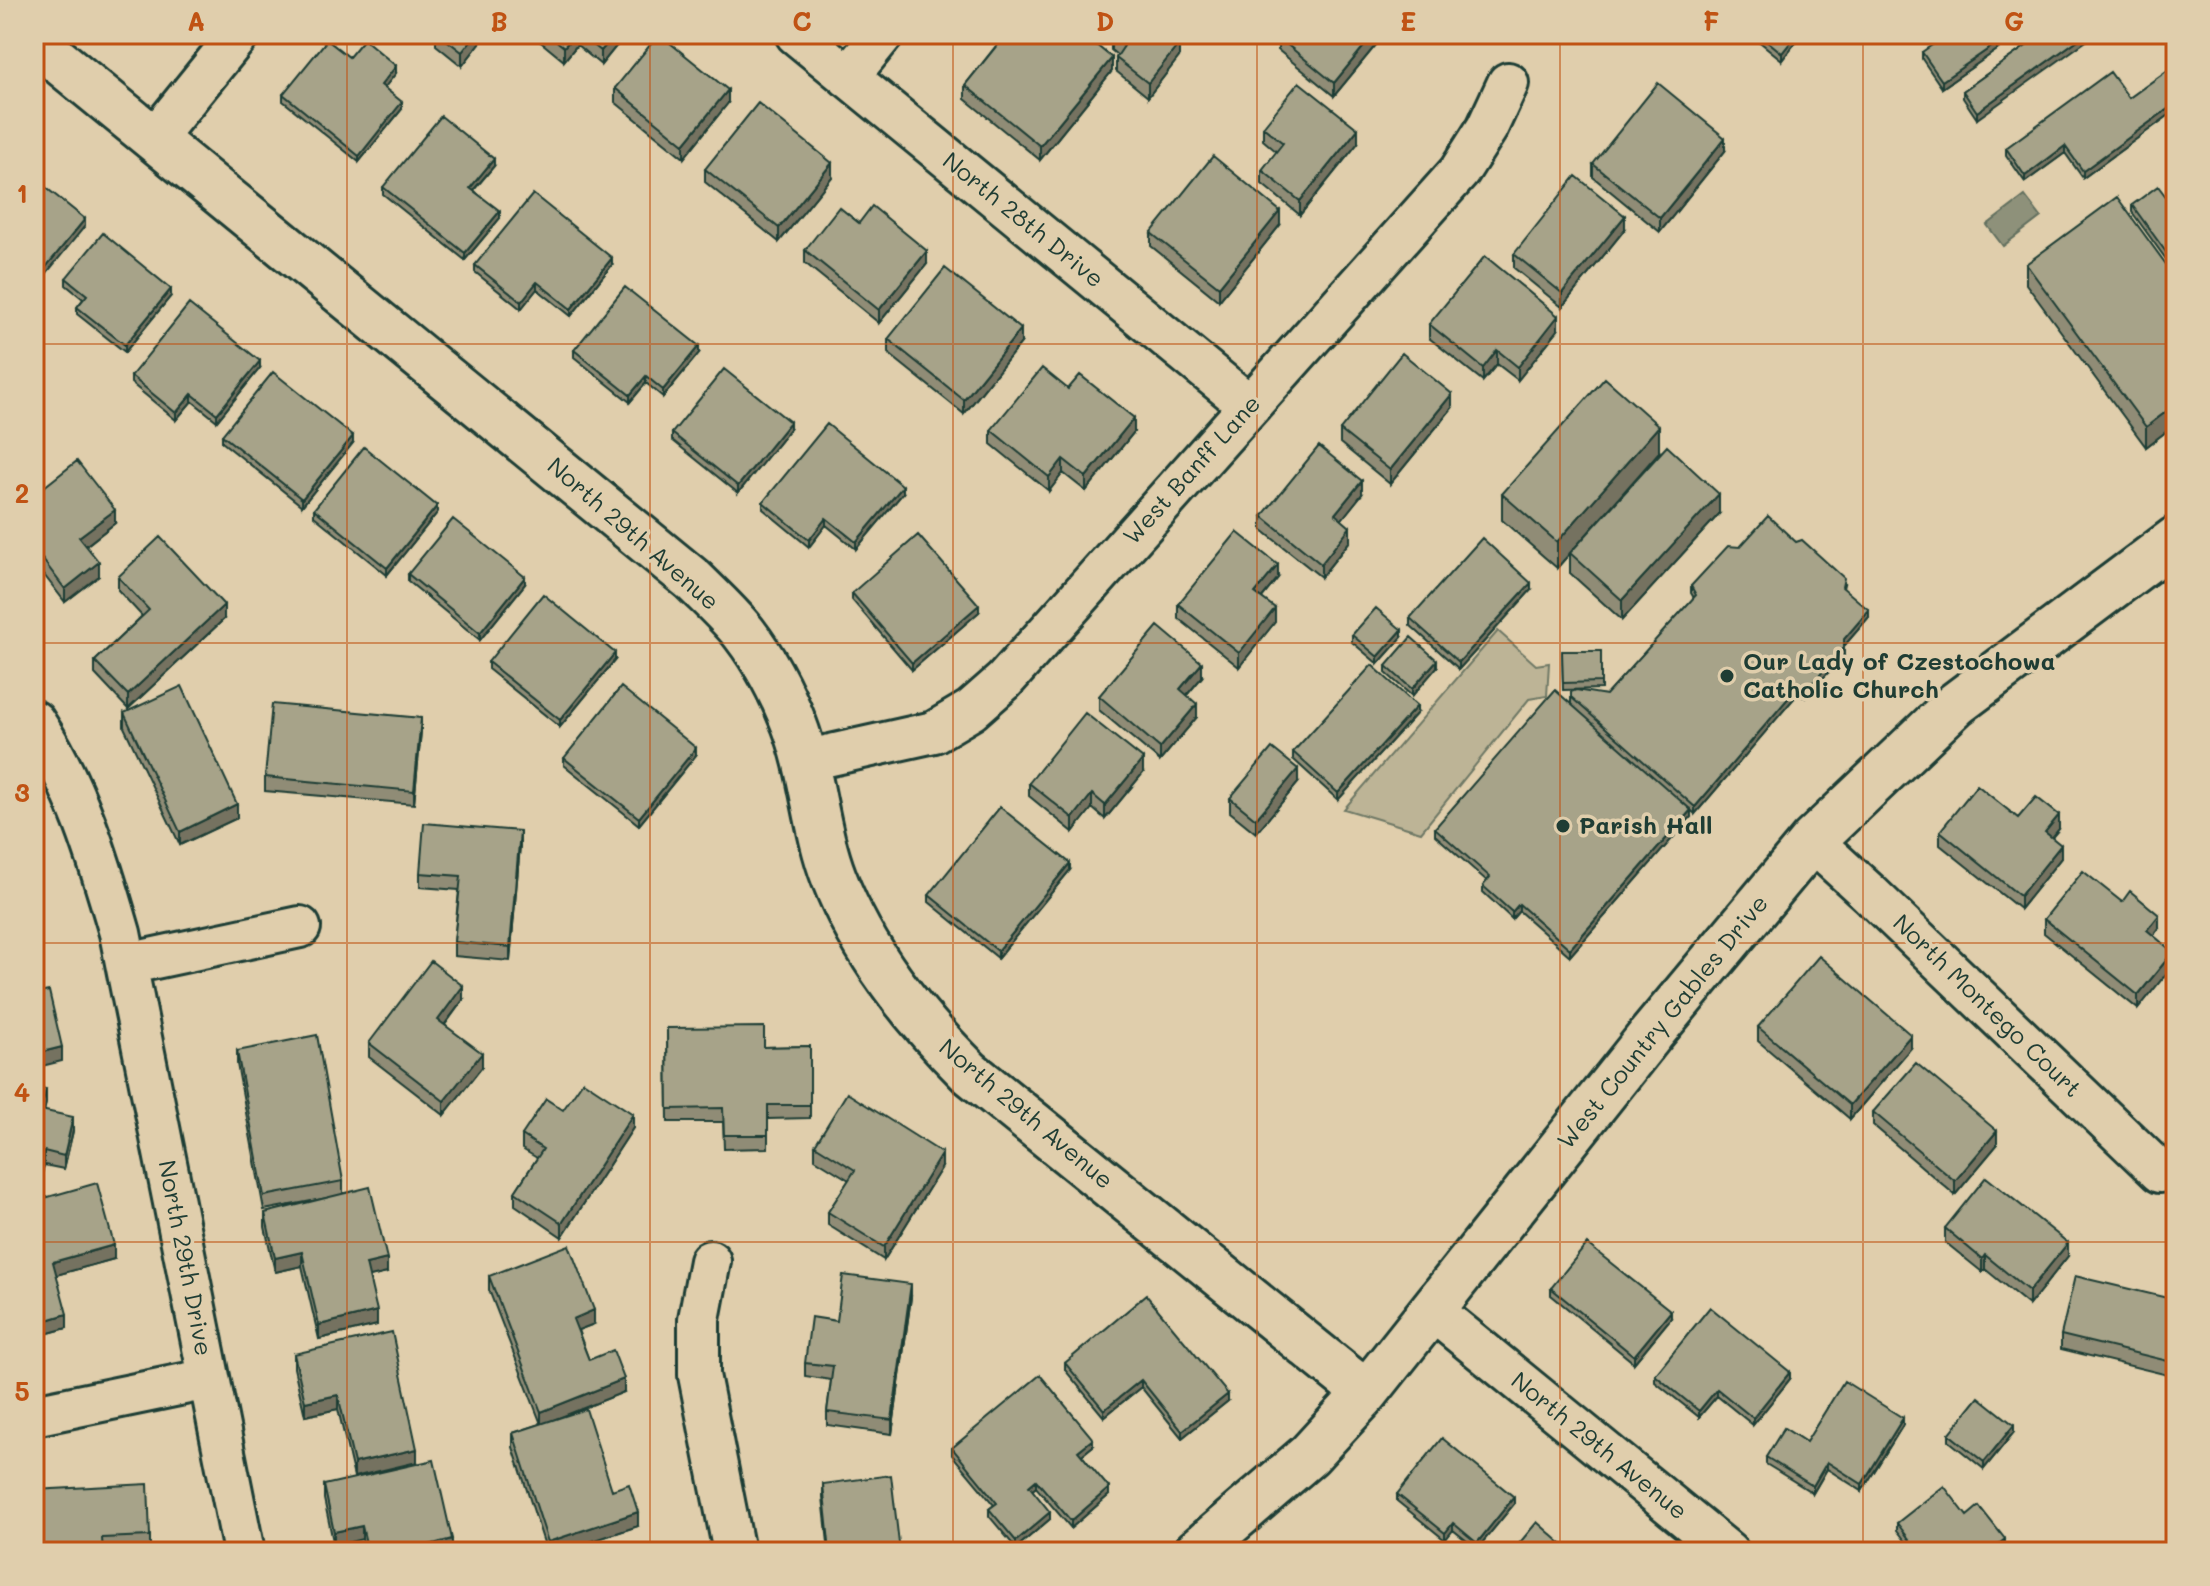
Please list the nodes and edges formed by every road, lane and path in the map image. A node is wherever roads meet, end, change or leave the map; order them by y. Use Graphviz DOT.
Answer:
graph roads {
  1 [pos="239,34"];
  2 [pos="796,34"];
  3 [pos="883,34"];
  4 [pos="34,41"];
  5 [pos="848,77"];
  6 [pos="1508,83"];
  7 [pos="154,139"];
  8 [pos="1250,406"];
  9 [pos="2176,539"];
  10 [pos="34,721"];
  11 [pos="804,761"];
  12 [pos="1812,841"];
  13 [pos="300,927"];
  14 [pos="127,964"];
  15 [pos="2160,1172"];
  16 [pos="710,1261"];
  17 [pos="1432,1310"];
  18 [pos="208,1379"];
  19 [pos="1366,1393"];
  20 [pos="34,1415"];
  21 [pos="244,1552"];
  22 [pos="734,1552"];
  23 [pos="1196,1552"];
  24 [pos="1728,1552"];
  1 -- 7 [label="street"];
  2 -- 5 [label="street, North 28th Drive"];
  3 -- 5 [label="street"];
  4 -- 7 [label="street, North 29th Avenue"];
  5 -- 8 [label="street, North 28th Drive"];
  6 -- 8 [label="street, West Banff Lane"];
  7 -- 11 [label="street, North 29th Avenue"];
  8 -- 11 [label="street, West Banff Lane"];
  9 -- 12 [label="street, West Country Gables Drive"];
  10 -- 14 [label="street, North 29th Drive"];
  11 -- 19 [label="street, North 29th Avenue"];
  12 -- 15 [label="street, North Montego Court"];
  12 -- 17 [label="street, West Country Gables Drive"];
  13 -- 14 [label="street"];
  14 -- 18 [label="street, North 29th Drive"];
  16 -- 22 [label="street"];
  17 -- 19 [label="street, West Country Gables Drive"];
  17 -- 24 [label="street, North 29th Avenue"];
  18 -- 20 [label="street"];
  18 -- 21 [label="street, North 29th Drive"];
  19 -- 23 [label="street, West Country Gables Drive"];
}
